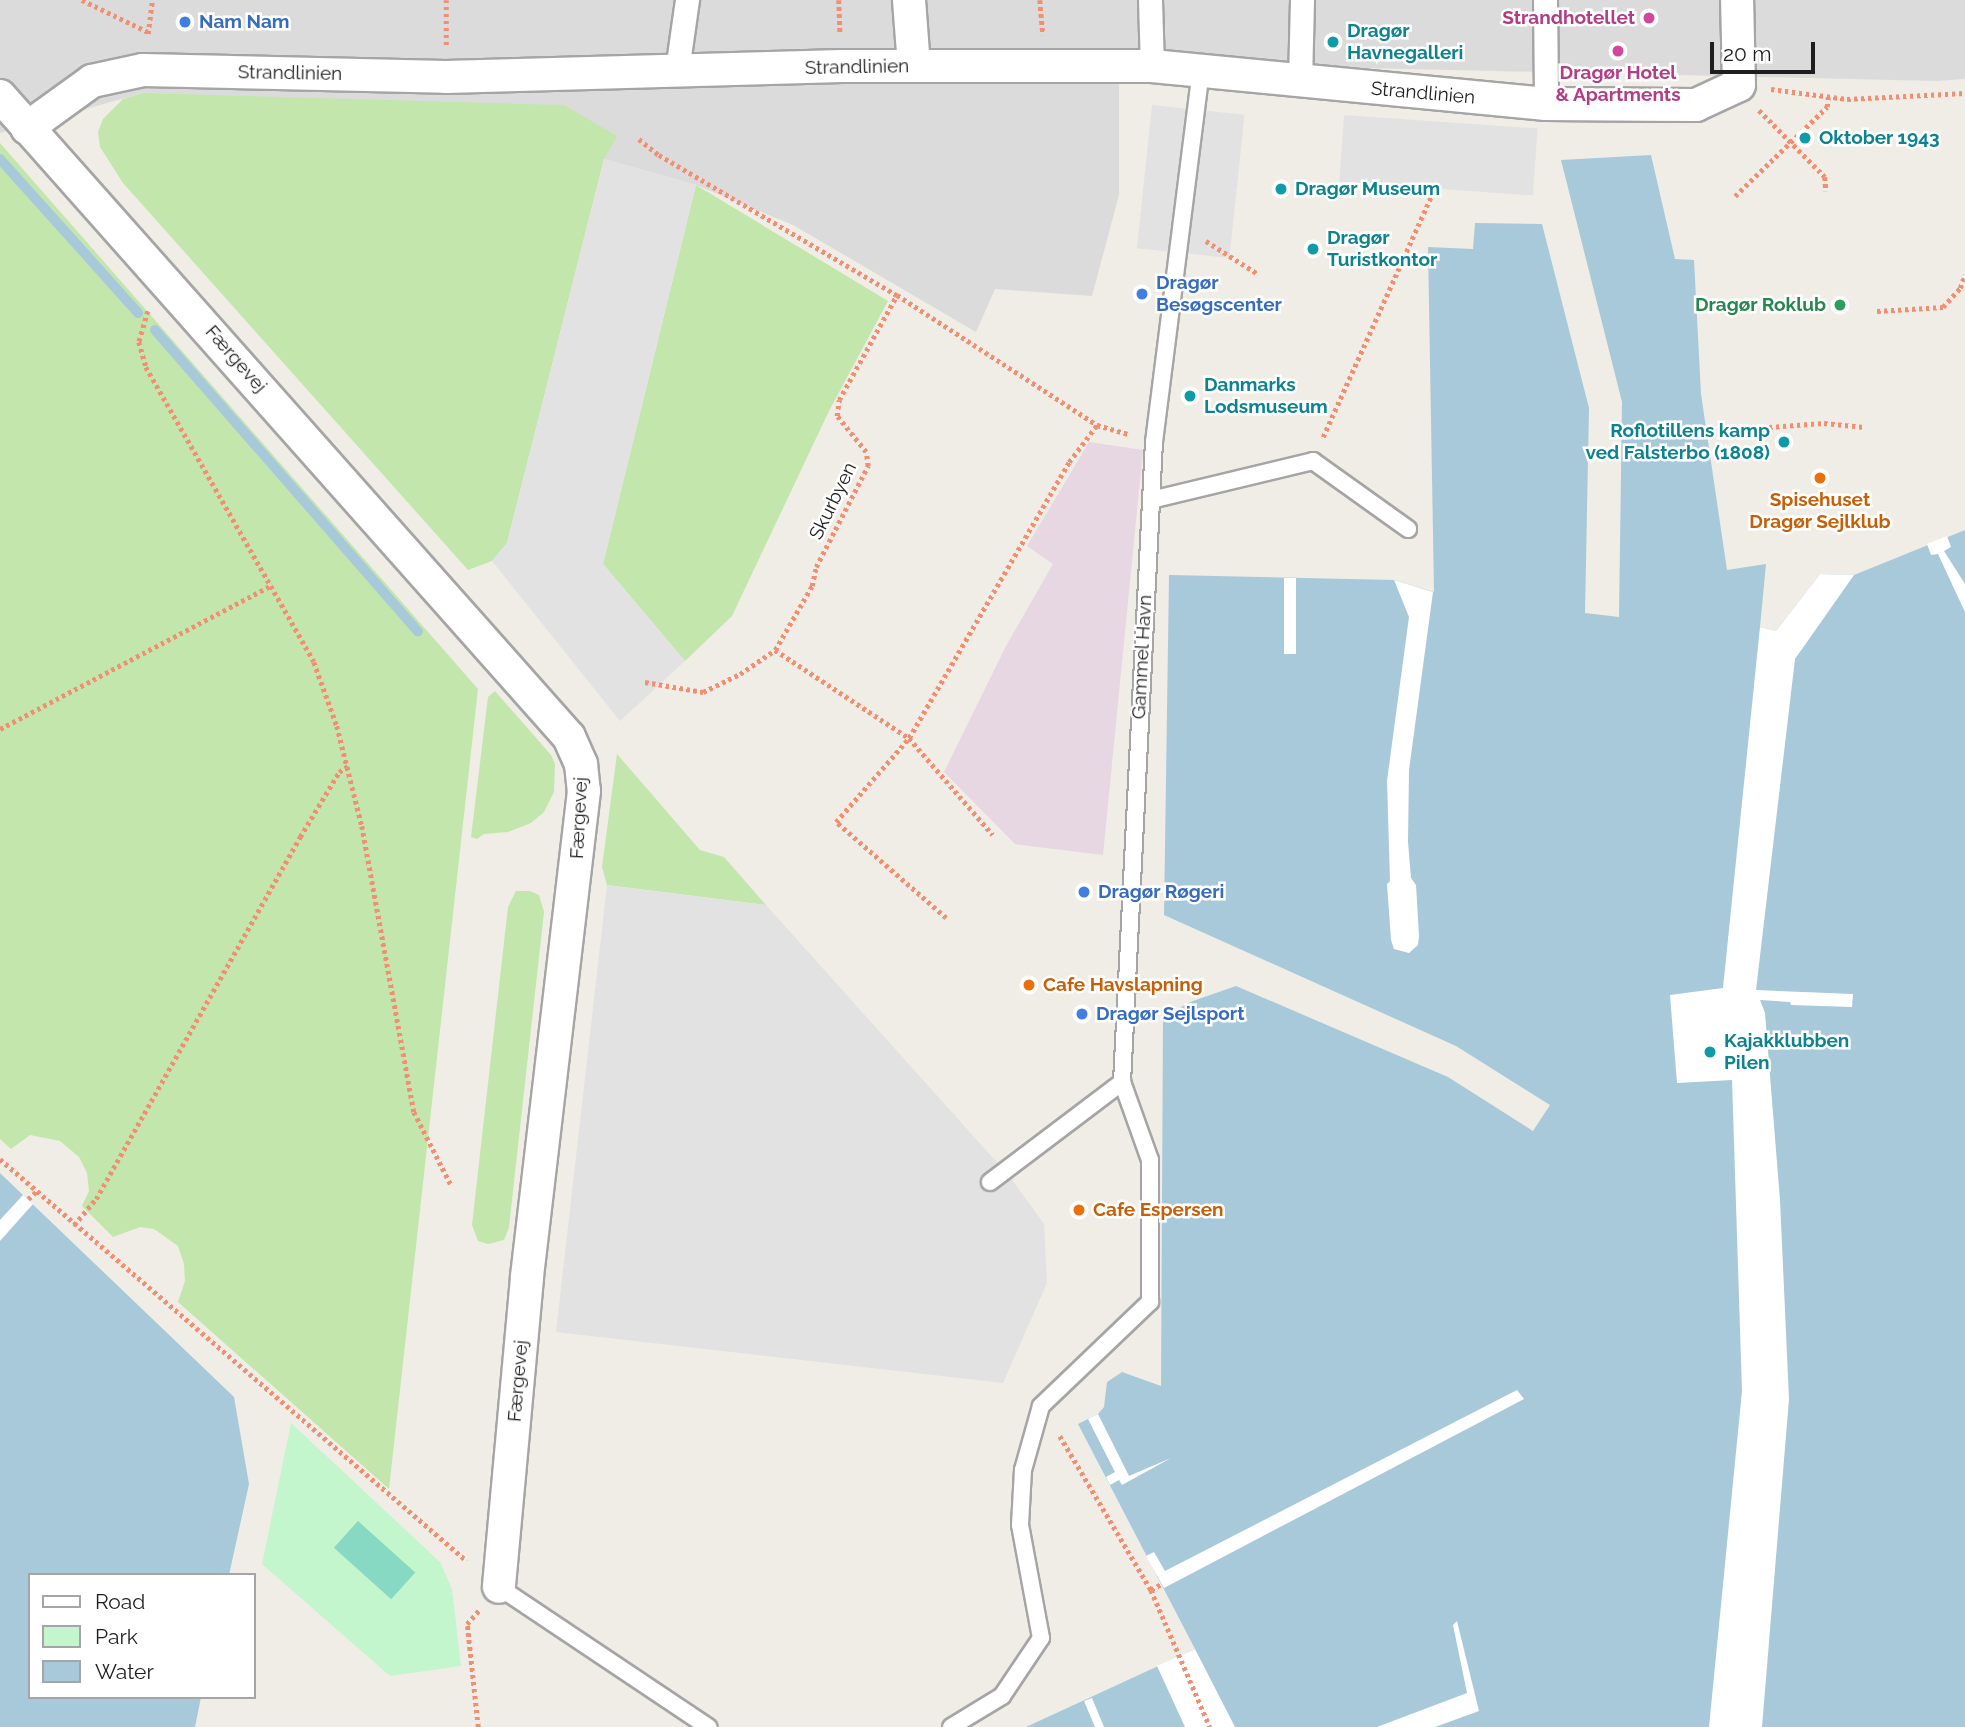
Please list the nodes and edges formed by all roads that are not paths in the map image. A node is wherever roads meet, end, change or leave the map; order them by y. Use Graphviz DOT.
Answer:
graph roads {
  1 [pos="687,0"];
  2 [pos="909,0"];
  3 [pos="1150,0"];
  4 [pos="1302,0"];
  5 [pos="1545,0"];
  6 [pos="1737,0"];
  7 [pos="914,66"];
  8 [pos="1152,66"];
  9 [pos="677,70"];
  10 [pos="1201,71"];
  11 [pos="1300,82"];
  12 [pos="0,96"];
  13 [pos="1546,104"];
  14 [pos="27,128"];
  15 [pos="1151,500"];
  16 [pos="1408,529"];
  17 [pos="1122,1082"];
  18 [pos="990,1181"];
  19 [pos="499,1587"];
  20 [pos="708,1727"];
  21 [pos="951,1727"];
  1 -- 9 [label="street"];
  2 -- 7 [label="street"];
  3 -- 8 [label="street"];
  4 -- 11 [label="street"];
  5 -- 13 [label="street"];
  6 -- 13 [label="street, Strandlinien"];
  7 -- 8 [label="street, Strandlinien"];
  7 -- 9 [label="street, Strandlinien"];
  8 -- 10 [label="street, Strandlinien"];
  9 -- 14 [label="street, Strandlinien"];
  10 -- 11 [label="street, Strandlinien"];
  10 -- 15 [label="lane, Gammel Havn"];
  11 -- 13 [label="street, Strandlinien"];
  12 -- 14 [label="street"];
  14 -- 19 [label="street, Færgevej"];
  15 -- 16 [label="lane"];
  15 -- 17 [label="lane, Gammel Havn"];
  17 -- 18 [label="lane"];
  17 -- 21 [label="lane"];
  19 -- 20 [label="lane"];
}
